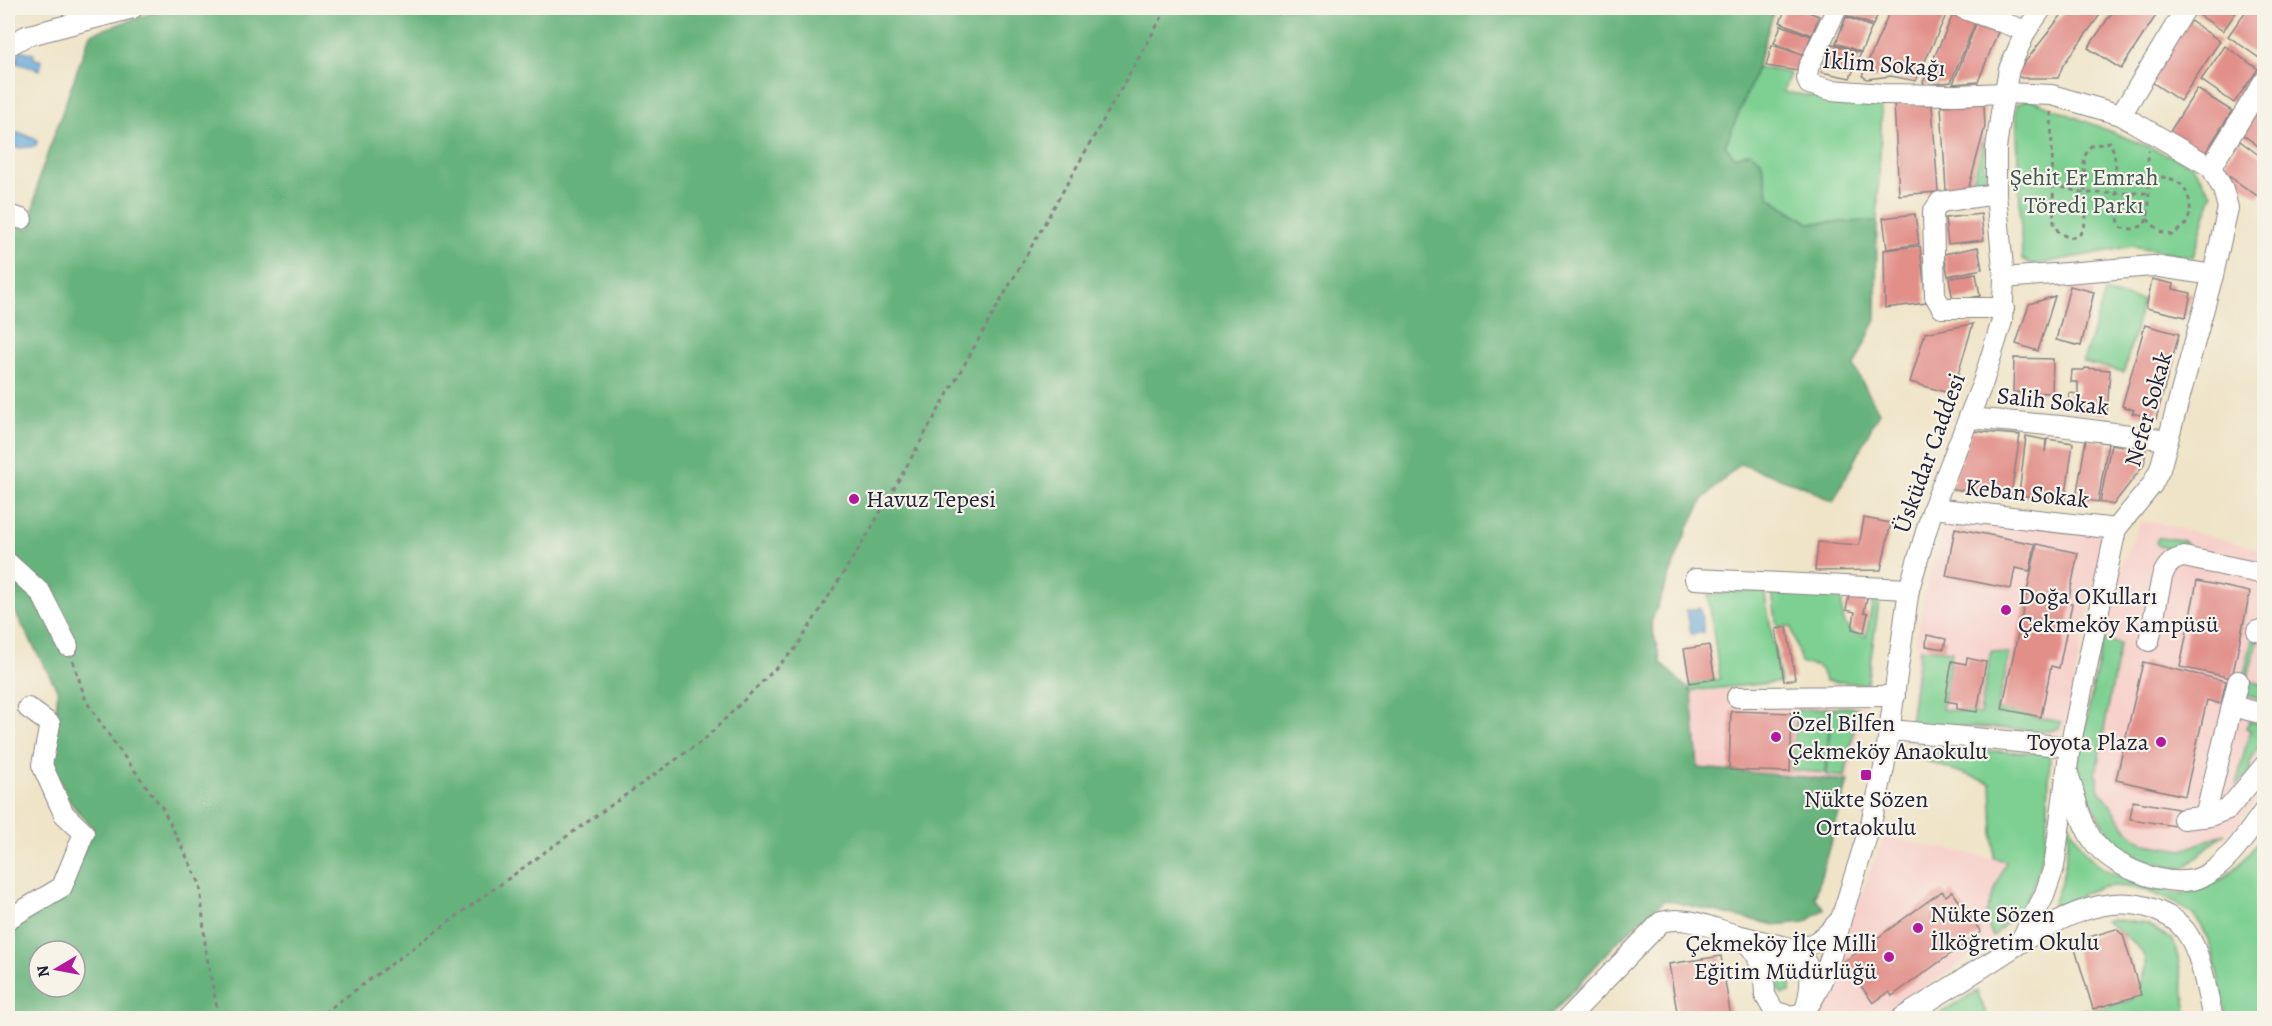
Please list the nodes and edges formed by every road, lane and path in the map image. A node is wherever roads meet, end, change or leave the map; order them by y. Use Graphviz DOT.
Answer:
graph roads {
  1 [pos="133,8"];
  2 [pos="1167,8"];
  3 [pos="1837,8"];
  4 [pos="1962,8"];
  5 [pos="2042,8"];
  6 [pos="2186,8"];
  7 [pos="2026,31"];
  8 [pos="8,46"];
  9 [pos="2265,81"];
  10 [pos="2004,93"];
  11 [pos="2052,95"];
  12 [pos="2121,115"];
  13 [pos="2152,133"];
  14 [pos="2211,167"];
  15 [pos="2150,178"];
  16 [pos="2053,185"];
  17 [pos="2148,193"];
  18 [pos="1996,194"];
  19 [pos="2084,194"];
  20 [pos="2117,194"];
  21 [pos="2147,219"];
  22 [pos="2212,275"];
  23 [pos="2004,278"];
  24 [pos="2004,308"];
  25 [pos="1969,418"];
  26 [pos="2168,440"];
  27 [pos="1933,508"];
  28 [pos="2116,529"];
  29 [pos="8,563"];
  30 [pos="2265,574"];
  31 [pos="1695,579"];
  32 [pos="1909,589"];
  33 [pos="2149,641"];
  34 [pos="68,646"];
  35 [pos="2238,681"];
  36 [pos="1895,696"];
  37 [pos="1737,697"];
  38 [pos="2232,706"];
  39 [pos="28,708"];
  40 [pos="2265,714"];
  41 [pos="1891,730"];
  42 [pos="2070,747"];
  43 [pos="2265,766"];
  44 [pos="2067,769"];
  45 [pos="2265,811"];
  46 [pos="2205,817"];
  47 [pos="2183,819"];
  48 [pos="8,919"];
  49 [pos="1842,919"];
  50 [pos="1733,934"];
  51 [pos="2019,942"];
  52 [pos="1793,953"];
  53 [pos="1764,975"];
  54 [pos="1805,1013"];
  55 [pos="1775,1015"];
  56 [pos="219,1018"];
  57 [pos="317,1018"];
  58 [pos="1568,1018"];
  59 [pos="1902,1018"];
  60 [pos="2212,1018"];
  1 -- 8 [label="street"];
  2 -- 57 [label="path"];
  3 -- 10 [label="street, İklim Sokağı"];
  4 -- 7 [label="street"];
  5 -- 7 [label="street, Üsküdar Caddesi"];
  6 -- 12 [label="street"];
  7 -- 10 [label="street, Üsküdar Caddesi"];
  9 -- 14 [label="street"];
  10 -- 11 [label="street"];
  10 -- 18 [label="street, Üsküdar Caddesi"];
  11 -- 12 [label="street"];
  11 -- 16 [label="path"];
  12 -- 13 [label="street"];
  13 -- 14 [label="street"];
  13 -- 15 [label="path"];
  14 -- 22 [label="street, Nefer Sokak"];
  15 -- 17 [label="path"];
  15 -- 21 [label="path"];
  16 -- 19 [label="path"];
  16 -- 19 [label="path"];
  17 -- 20 [label="path"];
  17 -- 21 [label="path"];
  18 -- 23 [label="street, Üsküdar Caddesi"];
  18 -- 24 [label="street"];
  19 -- 20 [label="path"];
  19 -- 20 [label="path"];
  20 -- 21 [label="path"];
  22 -- 23 [label="street"];
  22 -- 26 [label="street, Nefer Sokak"];
  23 -- 24 [label="street, Üsküdar Caddesi"];
  24 -- 25 [label="street, Üsküdar Caddesi"];
  25 -- 26 [label="street, Salih Sokak"];
  25 -- 27 [label="street, Üsküdar Caddesi"];
  26 -- 28 [label="street, Nefer Sokak"];
  27 -- 28 [label="street, Keban Sokak"];
  27 -- 32 [label="street, Üsküdar Caddesi"];
  28 -- 42 [label="street, Nefer Sokak"];
  29 -- 34 [label="street"];
  30 -- 33 [label="street"];
  31 -- 32 [label="street"];
  32 -- 36 [label="street, Üsküdar Caddesi"];
  34 -- 56 [label="path"];
  35 -- 38 [label="street"];
  36 -- 37 [label="street"];
  36 -- 41 [label="street, Üsküdar Caddesi"];
  38 -- 40 [label="street"];
  38 -- 46 [label="street"];
  39 -- 48 [label="street"];
  41 -- 42 [label="street"];
  41 -- 49 [label="street, Üsküdar Caddesi"];
  42 -- 44 [label="street, Nefer Sokak"];
  43 -- 46 [label="street"];
  44 -- 45 [label="street"];
  44 -- 51 [label="street, Nefer Sokak"];
  46 -- 47 [label="street"];
  49 -- 52 [label="street"];
  49 -- 54 [label="street, Üsküdar Caddesi"];
  50 -- 52 [label="street"];
  50 -- 53 [label="street"];
  50 -- 58 [label="street"];
  51 -- 59 [label="street"];
  51 -- 60 [label="street"];
  52 -- 53 [label="street"];
  52 -- 54 [label="street"];
  53 -- 55 [label="street"];
  54 -- 55 [label="street"];
}
